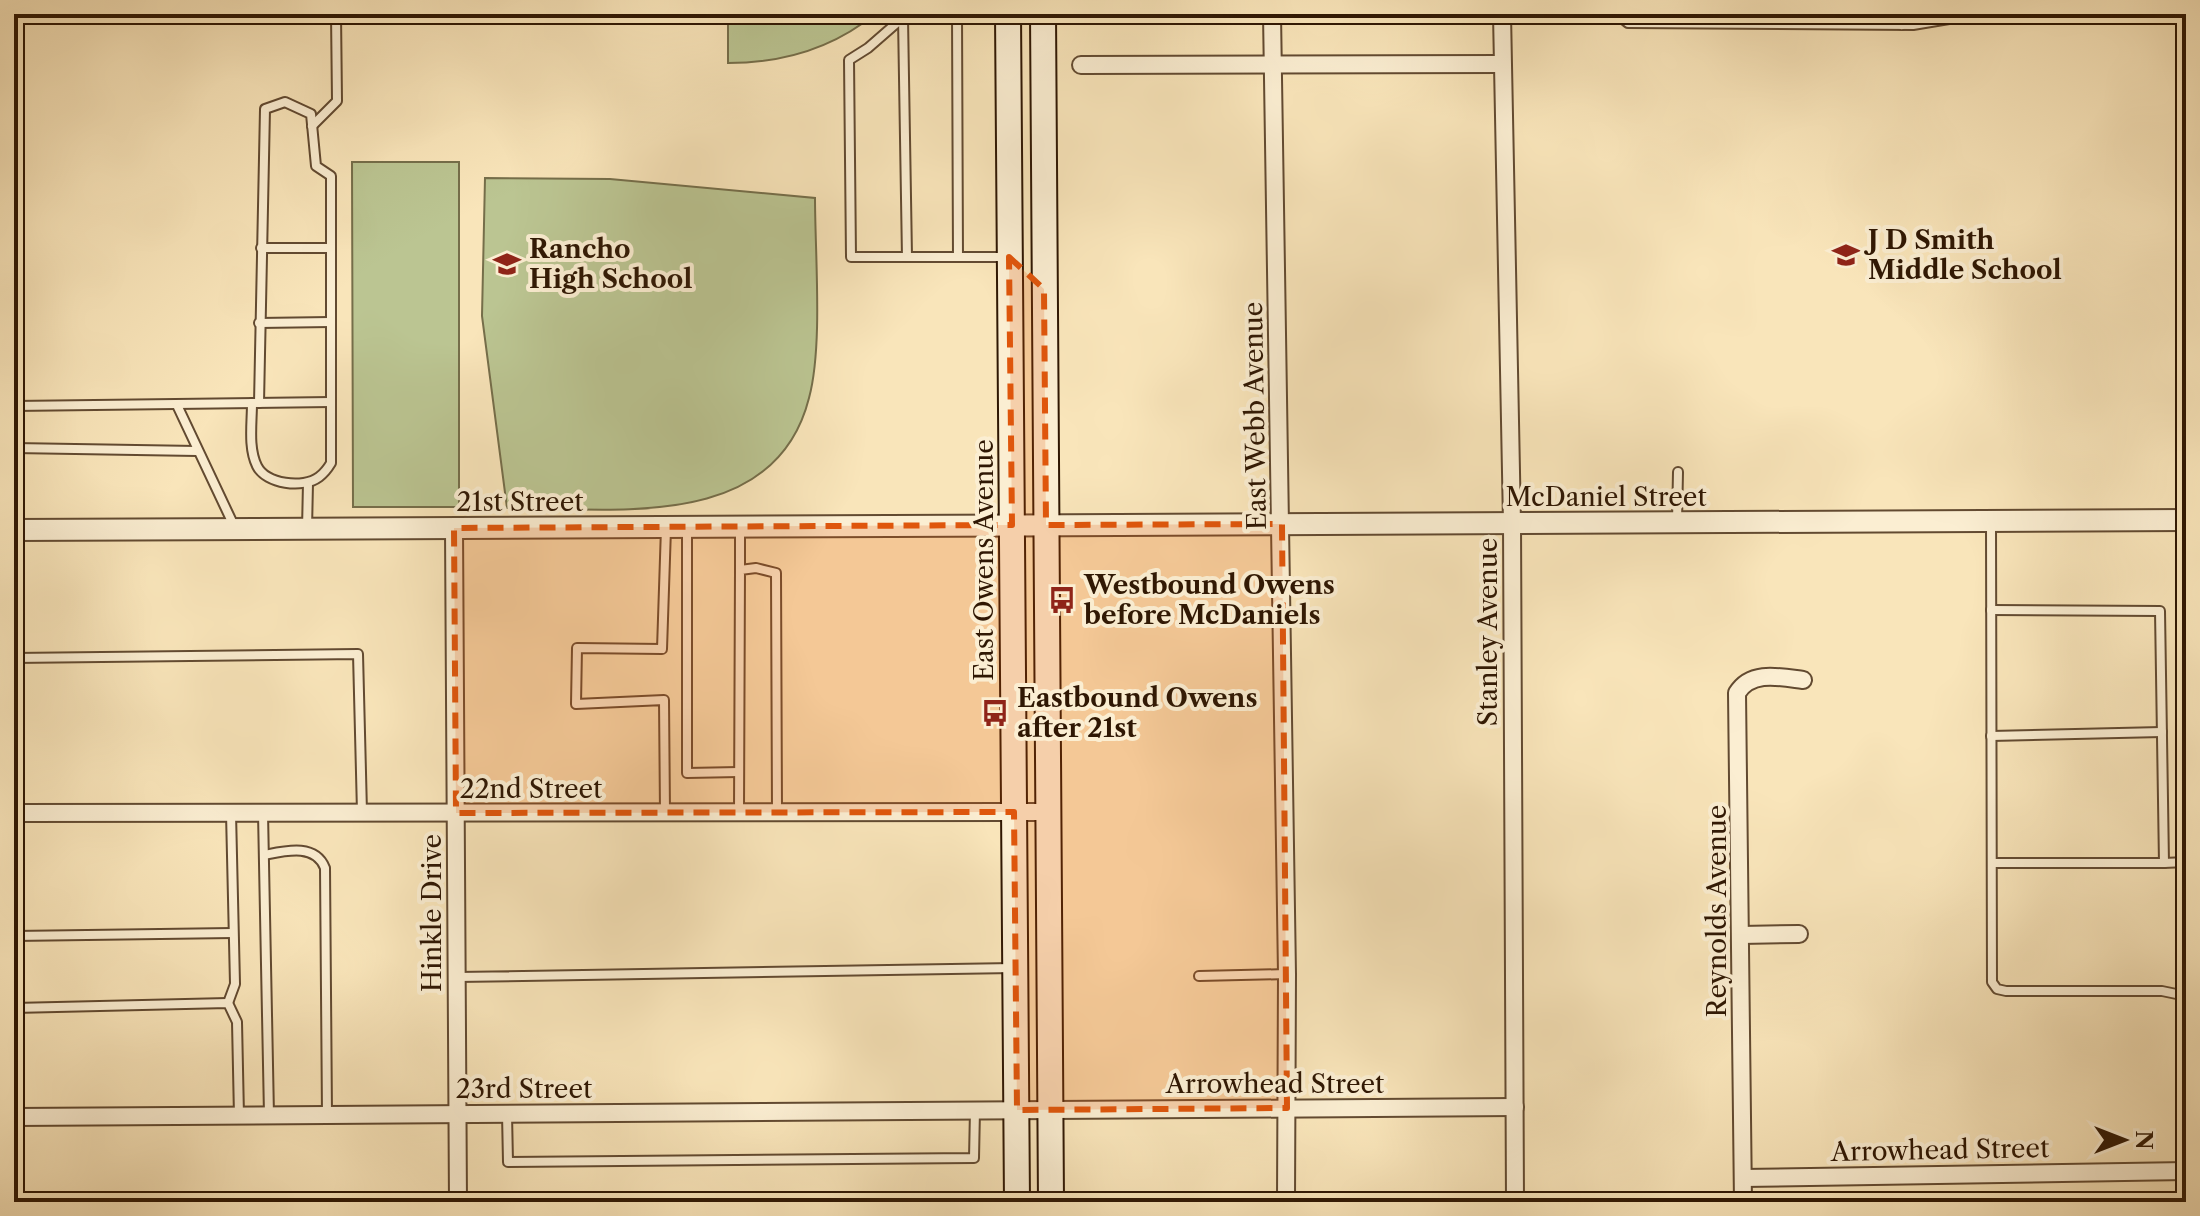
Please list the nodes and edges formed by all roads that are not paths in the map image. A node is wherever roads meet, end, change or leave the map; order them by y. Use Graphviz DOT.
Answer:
graph roads {
  1 [pos="336,14"];
  2 [pos="957,14"];
  3 [pos="1008,14"];
  4 [pos="1043,14"];
  5 [pos="1272,14"];
  6 [pos="1502,14"];
  7 [pos="1617,14"];
  8 [pos="1895,14"];
  9 [pos="1979,14"];
  10 [pos="905,16"];
  11 [pos="1902,25"];
  12 [pos="1273,62"];
  13 [pos="1502,64"];
  14 [pos="1081,65"];
  15 [pos="312,126"];
  16 [pos="261,248"];
  17 [pos="331,248"];
  18 [pos="907,257"];
  19 [pos="958,257"];
  20 [pos="1009,257"];
  21 [pos="1044,289"];
  22 [pos="331,322"];
  23 [pos="259,323"];
  24 [pos="331,402"];
  25 [pos="256,403"];
  26 [pos="177,405"];
  27 [pos="14,406"];
  28 [pos="14,448"];
  29 [pos="197,451"];
  30 [pos="1678,472"];
  31 [pos="308,483"];
  32 [pos="2186,520"];
  33 [pos="1991,521"];
  34 [pos="1677,522"];
  35 [pos="1512,523"];
  36 [pos="1282,524"];
  37 [pos="1029,525"];
  38 [pos="666,527"];
  39 [pos="687,527"];
  40 [pos="740,527"];
  41 [pos="454,528"];
  42 [pos="235,529"];
  43 [pos="307,529"];
  44 [pos="14,530"];
  45 [pos="740,570"];
  46 [pos="1991,610"];
  47 [pos="14,658"];
  48 [pos="1803,680"];
  49 [pos="2162,732"];
  50 [pos="1991,736"];
  51 [pos="739,772"];
  52 [pos="739,812"];
  53 [pos="777,812"];
  54 [pos="1014,812"];
  55 [pos="1048,812"];
  56 [pos="14,813"];
  57 [pos="231,813"];
  58 [pos="263,813"];
  59 [pos="362,813"];
  60 [pos="456,813"];
  61 [pos="665,813"];
  62 [pos="264,855"];
  63 [pos="2186,862"];
  64 [pos="1992,863"];
  65 [pos="2164,863"];
  66 [pos="233,933"];
  67 [pos="1799,934"];
  68 [pos="1741,935"];
  69 [pos="14,936"];
  70 [pos="1015,968"];
  71 [pos="1287,974"];
  72 [pos="1199,976"];
  73 [pos="457,977"];
  74 [pos="2186,996"];
  75 [pos="228,1003"];
  76 [pos="14,1008"];
  77 [pos="1515,1107"];
  78 [pos="1287,1108"];
  79 [pos="975,1110"];
  80 [pos="1034,1110"];
  81 [pos="507,1113"];
  82 [pos="458,1114"];
  83 [pos="269,1115"];
  84 [pos="327,1115"];
  85 [pos="239,1116"];
  86 [pos="14,1117"];
  87 [pos="2186,1171"];
  88 [pos="1743,1178"];
  89 [pos="458,1202"];
  90 [pos="1017,1202"];
  91 [pos="1051,1202"];
  92 [pos="1286,1202"];
  93 [pos="1515,1202"];
  94 [pos="1743,1202"];
  1 -- 15 [label="lane"];
  2 -- 19 [label="lane"];
  3 -- 20 [label="main road, East Owens Avenue"];
  4 -- 21 [label="main road, East Owens Avenue"];
  5 -- 12 [label="street, East Webb Avenue"];
  6 -- 13 [label="street, Stanley Avenue"];
  7 -- 11 [label="lane"];
  8 -- 11 [label="lane"];
  9 -- 11 [label="lane"];
  10 -- 18 [label="lane"];
  10 -- 18 [label="lane"];
  12 -- 13 [label="street"];
  12 -- 14 [label="street"];
  12 -- 36 [label="street, East Webb Avenue"];
  13 -- 35 [label="street, Stanley Avenue"];
  15 -- 16 [label="lane"];
  15 -- 17 [label="lane"];
  16 -- 17 [label="lane"];
  16 -- 23 [label="lane"];
  17 -- 22 [label="lane"];
  18 -- 19 [label="lane"];
  19 -- 20 [label="lane"];
  20 -- 21 [label="main road"];
  20 -- 37 [label="main road, East Owens Avenue"];
  21 -- 37 [label="main road, East Owens Avenue"];
  22 -- 23 [label="lane"];
  22 -- 24 [label="lane"];
  23 -- 25 [label="lane"];
  24 -- 25 [label="lane"];
  24 -- 31 [label="lane"];
  25 -- 26 [label="lane"];
  25 -- 31 [label="lane"];
  26 -- 27 [label="lane"];
  26 -- 29 [label="lane"];
  28 -- 29 [label="lane"];
  29 -- 42 [label="lane"];
  30 -- 34 [label="lane"];
  31 -- 43 [label="lane"];
  32 -- 33 [label="street, McDaniel Street"];
  33 -- 34 [label="street, McDaniel Street"];
  33 -- 46 [label="lane"];
  34 -- 35 [label="street, McDaniel Street"];
  35 -- 36 [label="street, McDaniel Street"];
  35 -- 77 [label="street, Stanley Avenue"];
  36 -- 37 [label="street, McDaniel Street"];
  36 -- 71 [label="street, East Webb Avenue"];
  37 -- 40 [label="street, 21st Street"];
  37 -- 54 [label="main road, East Owens Avenue"];
  37 -- 55 [label="main road, East Owens Avenue"];
  38 -- 39 [label="street, 21st Street"];
  38 -- 41 [label="street, 21st Street"];
  38 -- 61 [label="lane"];
  39 -- 40 [label="street, 21st Street"];
  39 -- 51 [label="lane"];
  40 -- 45 [label="lane"];
  41 -- 43 [label="street, 21st Street"];
  41 -- 60 [label="street, Hinkle Drive"];
  42 -- 43 [label="street, 21st Street"];
  42 -- 44 [label="street, 21st Street"];
  45 -- 51 [label="lane"];
  45 -- 53 [label="lane"];
  46 -- 49 [label="lane"];
  46 -- 50 [label="lane"];
  47 -- 59 [label="lane"];
  48 -- 68 [label="street, Reynolds Avenue"];
  49 -- 50 [label="lane"];
  49 -- 65 [label="lane"];
  50 -- 64 [label="lane"];
  51 -- 52 [label="lane"];
  52 -- 53 [label="street, 22nd Street"];
  52 -- 61 [label="street, 22nd Street"];
  53 -- 54 [label="street, 22nd Street"];
  54 -- 55 [label="street, 22nd Street"];
  54 -- 70 [label="main road, East Owens Avenue"];
  55 -- 80 [label="main road, East Owens Avenue"];
  56 -- 57 [label="street, 22nd Street"];
  57 -- 58 [label="street, 22nd Street"];
  57 -- 66 [label="lane"];
  58 -- 59 [label="street, 22nd Street"];
  58 -- 62 [label="lane"];
  59 -- 60 [label="street, 22nd Street"];
  60 -- 61 [label="street, 22nd Street"];
  60 -- 73 [label="street, Hinkle Drive"];
  62 -- 83 [label="lane"];
  62 -- 84 [label="lane"];
  63 -- 65 [label="lane"];
  64 -- 65 [label="lane"];
  64 -- 74 [label="lane"];
  66 -- 69 [label="lane"];
  66 -- 75 [label="lane"];
  67 -- 68 [label="street"];
  68 -- 88 [label="street, Reynolds Avenue"];
  70 -- 73 [label="lane"];
  70 -- 80 [label="main road, East Owens Avenue"];
  71 -- 72 [label="lane"];
  71 -- 78 [label="street, East Webb Avenue"];
  73 -- 82 [label="street, Hinkle Drive"];
  75 -- 76 [label="lane"];
  75 -- 85 [label="lane"];
  77 -- 78 [label="street, Arrowhead Street"];
  77 -- 93 [label="street, Stanley Avenue"];
  78 -- 80 [label="street, Arrowhead Street"];
  78 -- 92 [label="street, East Webb Avenue"];
  79 -- 80 [label="street, 23rd Street"];
  79 -- 81 [label="street, 23rd Street"];
  79 -- 81 [label="lane"];
  80 -- 90 [label="main road, East Owens Avenue"];
  80 -- 91 [label="main road, East Owens Avenue"];
  81 -- 82 [label="street, 23rd Street"];
  82 -- 84 [label="street, 23rd Street"];
  82 -- 89 [label="street, Hinkle Drive"];
  83 -- 84 [label="street, 23rd Street"];
  83 -- 85 [label="street, 23rd Street"];
  85 -- 86 [label="street, 23rd Street"];
  87 -- 88 [label="street, Arrowhead Street"];
  88 -- 94 [label="street, Reynolds Avenue"];
}
